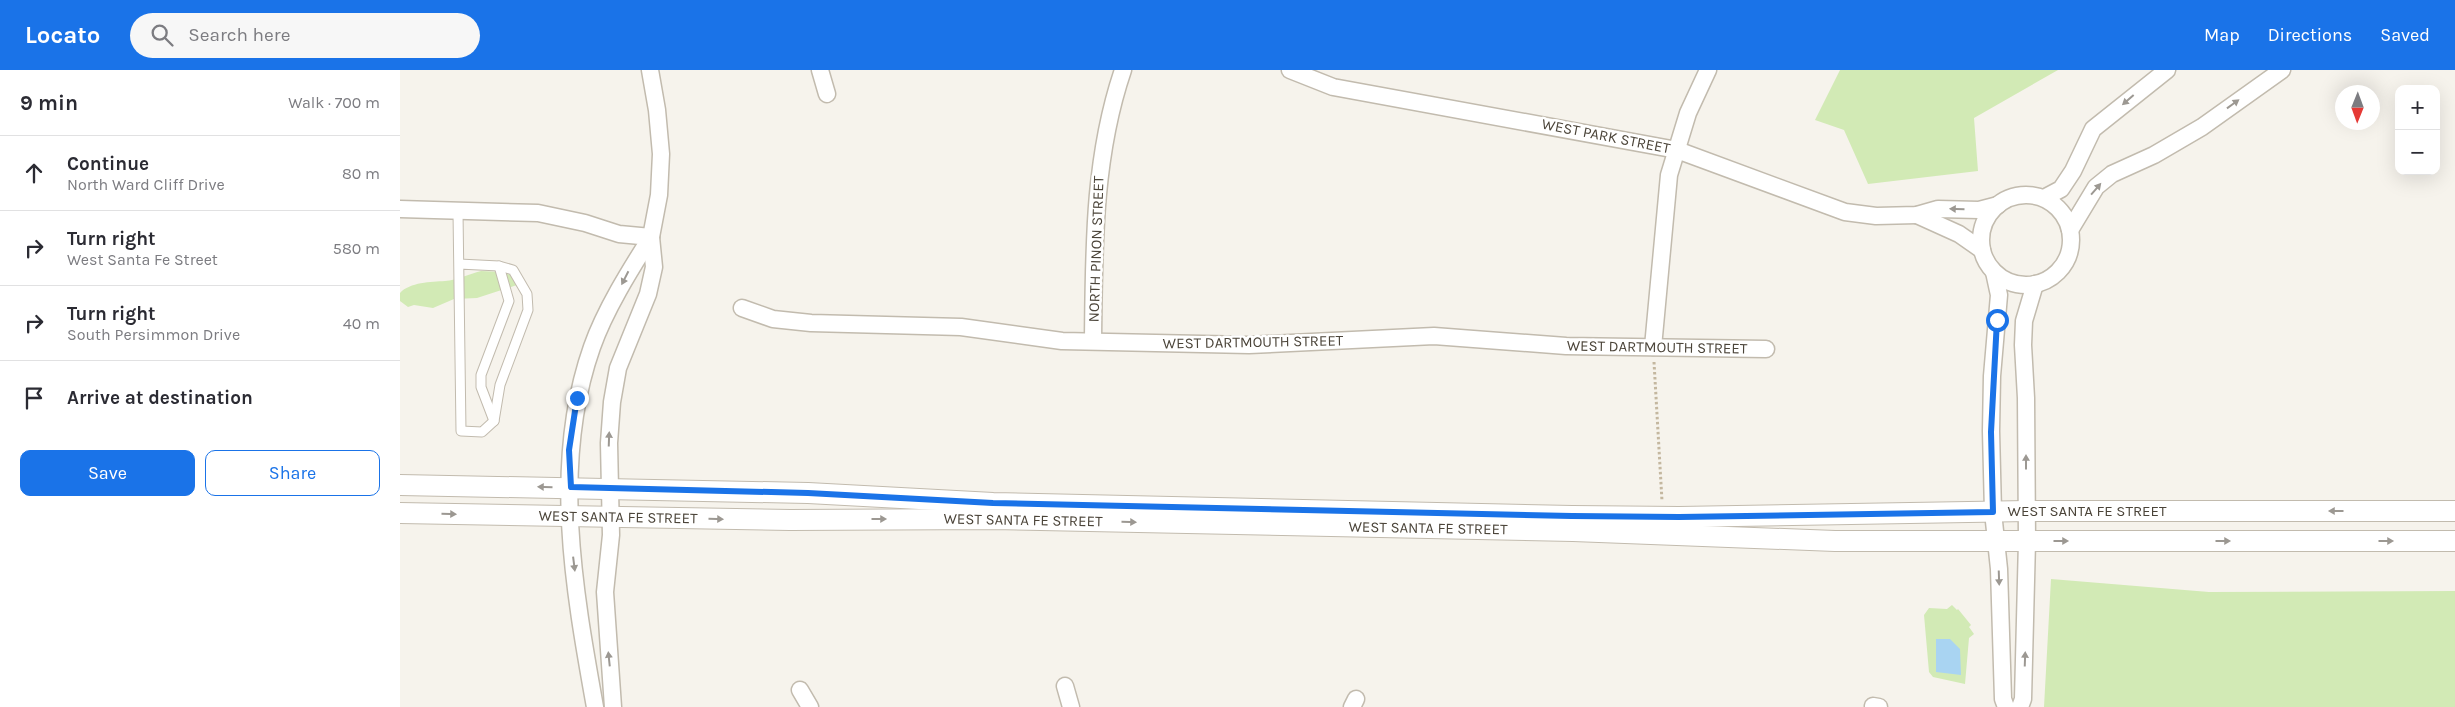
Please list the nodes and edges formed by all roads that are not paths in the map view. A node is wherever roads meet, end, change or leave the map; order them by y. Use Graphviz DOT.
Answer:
graph roads {
  1 [pos="650,70"];
  2 [pos="820,70"];
  3 [pos="1123,70"];
  4 [pos="1290,70"];
  5 [pos="1708,70"];
  6 [pos="2166,70"];
  7 [pos="2282,70"];
  8 [pos="826,94"];
  9 [pos="1677,150"];
  10 [pos="2044,198"];
  11 [pos="1998,205"];
  12 [pos="400,209"];
  13 [pos="458,212"];
  14 [pos="1917,215"];
  15 [pos="2070,230"];
  16 [pos="651,237"];
  17 [pos="1982,250"];
  18 [pos="458,264"];
  19 [pos="499,266"];
  20 [pos="1994,272"];
  21 [pos="2035,284"];
  22 [pos="742,308"];
  23 [pos="1093,341"];
  24 [pos="1653,346"];
  25 [pos="1766,349"];
  26 [pos="494,421"];
  27 [pos="400,485"];
  28 [pos="571,487"];
  29 [pos="610,488"];
  30 [pos="2455,510"];
  31 [pos="2027,511"];
  32 [pos="1993,512"];
  33 [pos="400,513"];
  34 [pos="570,516"];
  35 [pos="610,517"];
  36 [pos="1994,541"];
  37 [pos="2455,541"];
  38 [pos="2027,542"];
  39 [pos="1065,686"];
  40 [pos="800,690"];
  41 [pos="595,707"];
  42 [pos="614,707"];
  43 [pos="810,707"];
  44 [pos="1071,707"];
  45 [pos="2006,707"];
  46 [pos="2020,707"];
  1 -- 16 [label="street"];
  2 -- 8 [label="street"];
  3 -- 23 [label="street, NORTH PINON STREET"];
  4 -- 9 [label="street, WEST PARK STREET"];
  5 -- 9 [label="street"];
  6 -- 10 [label="street, one-way"];
  15 -- 7 [label="street, one-way"];
  9 -- 14 [label="street, WEST PARK STREET"];
  9 -- 24 [label="street"];
  10 -- 11 [label="street"];
  10 -- 15 [label="street"];
  11 -- 14 [label="street, WEST PARK STREET, one-way"];
  11 -- 17 [label="street"];
  12 -- 13 [label="street"];
  13 -- 16 [label="street"];
  13 -- 18 [label="lane"];
  14 -- 17 [label="street, WEST PARK STREET"];
  15 -- 21 [label="street"];
  16 -- 28 [label="street, one-way"];
  29 -- 16 [label="street, one-way"];
  17 -- 20 [label="street"];
  18 -- 19 [label="lane"];
  18 -- 26 [label="lane"];
  19 -- 26 [label="lane"];
  19 -- 26 [label="lane"];
  20 -- 21 [label="street"];
  20 -- 32 [label="street"];
  31 -- 21 [label="street, one-way"];
  22 -- 23 [label="street, WEST DARTMOUTH STREET"];
  23 -- 24 [label="street, WEST DARTMOUTH STREET"];
  24 -- 25 [label="street, WEST DARTMOUTH STREET"];
  28 -- 27 [label="street, WEST SANTA FE STREET, one-way"];
  28 -- 29 [label="street, WEST SANTA FE STREET"];
  28 -- 34 [label="street"];
  29 -- 32 [label="street, WEST SANTA FE STREET"];
  29 -- 35 [label="street"];
  30 -- 31 [label="street, WEST SANTA FE STREET, one-way"];
  31 -- 32 [label="street, WEST SANTA FE STREET"];
  31 -- 38 [label="street"];
  32 -- 36 [label="street"];
  33 -- 34 [label="street, WEST SANTA FE STREET, one-way"];
  34 -- 35 [label="street, WEST SANTA FE STREET"];
  34 -- 41 [label="street, one-way"];
  35 -- 36 [label="street, WEST SANTA FE STREET, one-way"];
  42 -- 35 [label="street, one-way"];
  36 -- 38 [label="street, WEST SANTA FE STREET"];
  36 -- 45 [label="street, one-way"];
  38 -- 37 [label="street, WEST SANTA FE STREET, one-way"];
  46 -- 38 [label="street, one-way"];
  39 -- 44 [label="street"];
  40 -- 43 [label="street"];
}
